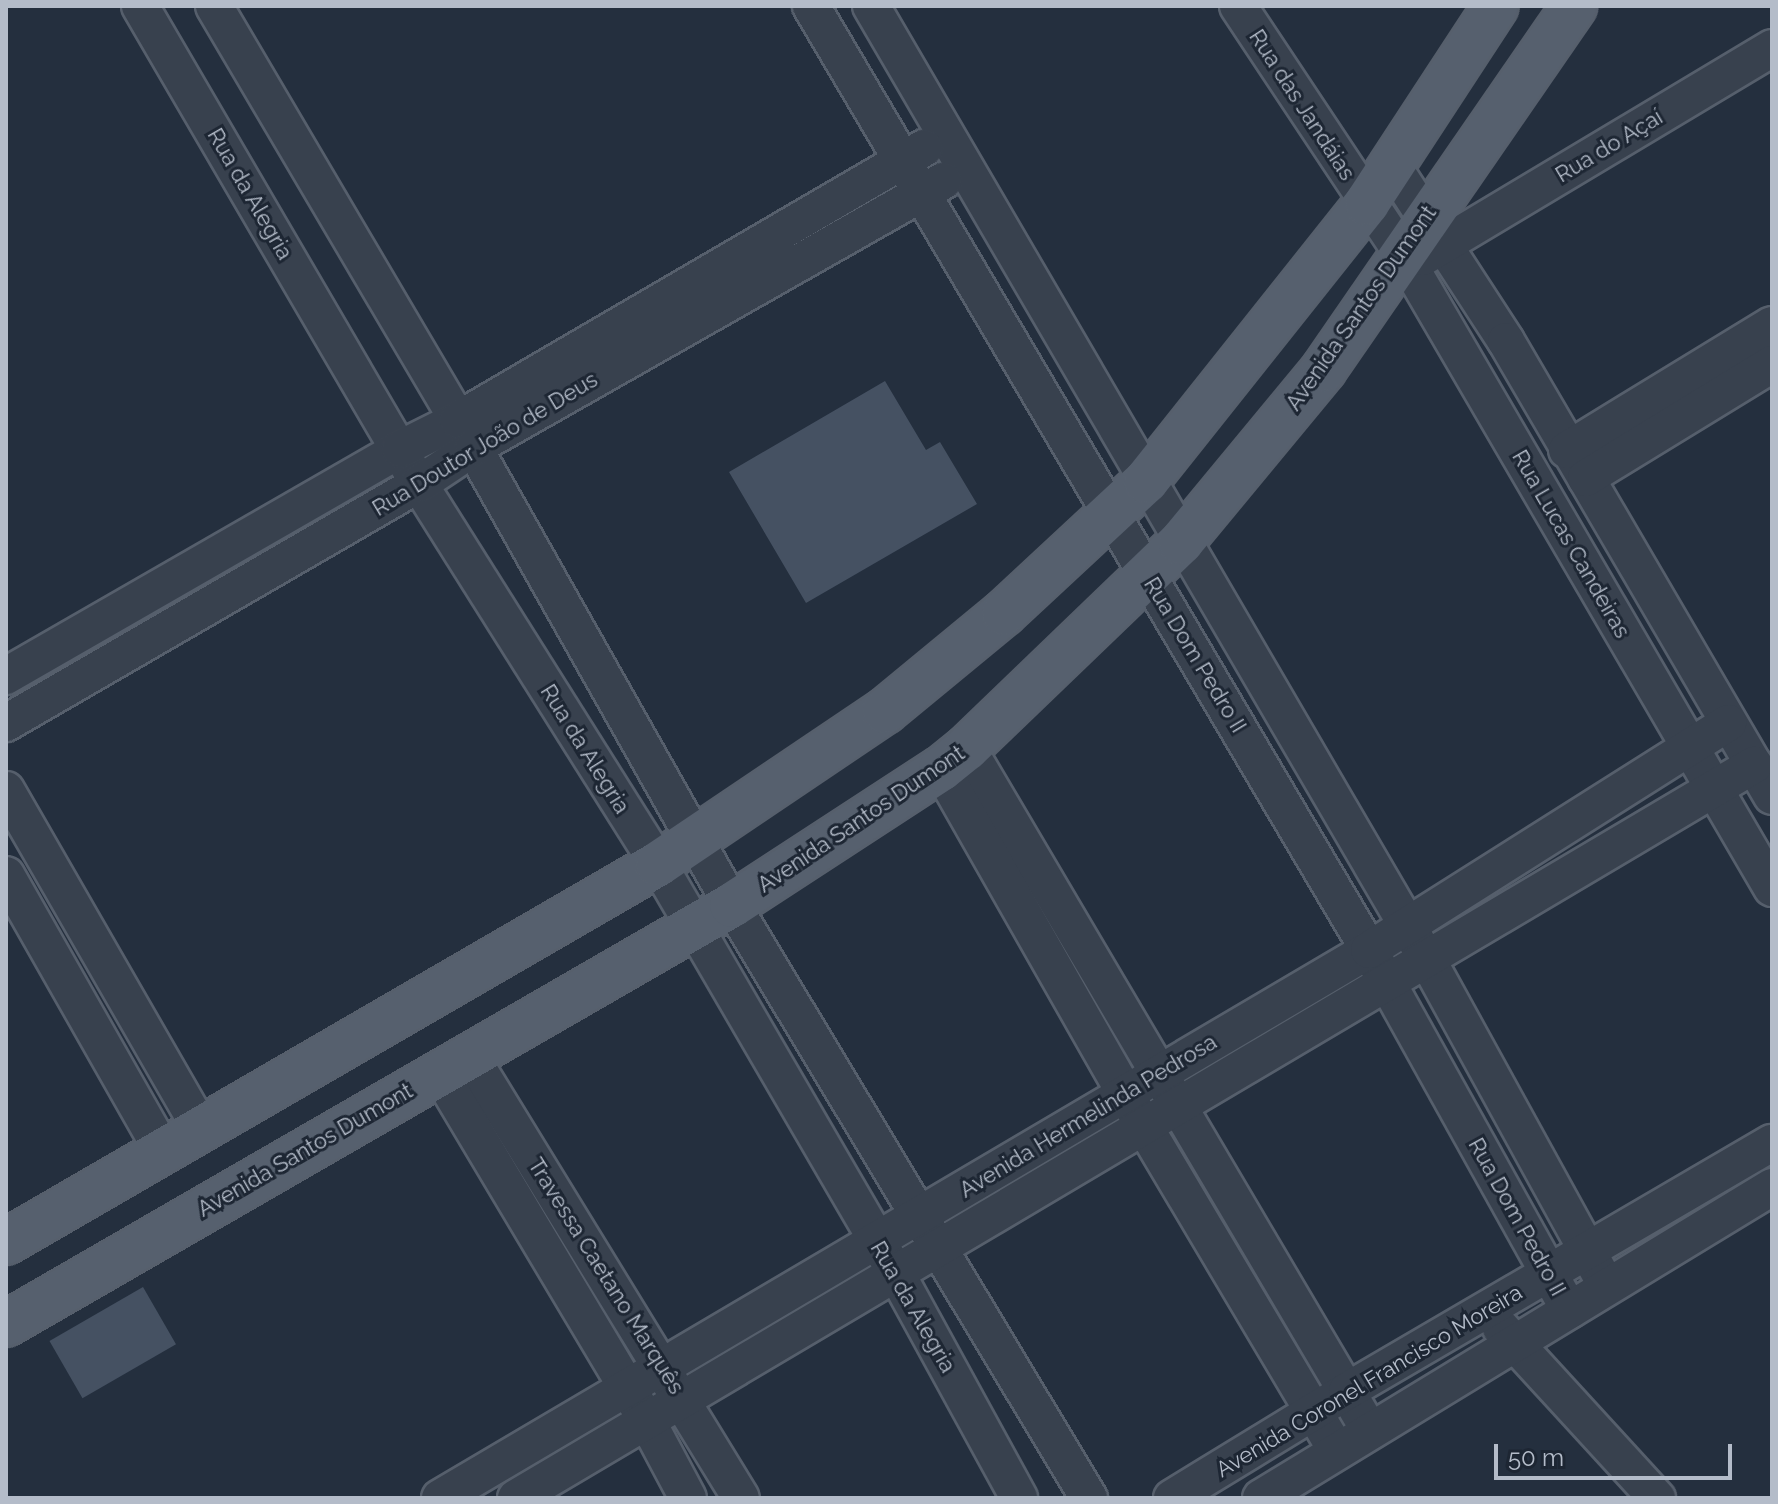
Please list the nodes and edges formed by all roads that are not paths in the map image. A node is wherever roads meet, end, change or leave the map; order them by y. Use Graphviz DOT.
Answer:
graph roads {
  1 [pos="140,6"];
  2 [pos="214,6"];
  3 [pos="811,6"];
  4 [pos="871,6"];
  5 [pos="1238,6"];
  6 [pos="1496,6"];
  7 [pos="1574,6"];
  8 [pos="1772,48"];
  9 [pos="947,137"];
  10 [pos="903,158"];
  11 [pos="1393,167"];
  12 [pos="966,171"];
  13 [pos="922,191"];
  14 [pos="1367,203"];
  15 [pos="1436,231"];
  16 [pos="1405,259"];
  17 [pos="1772,325"];
  18 [pos="1772,364"];
  19 [pos="466,434"];
  20 [pos="400,449"];
  21 [pos="1576,464"];
  22 [pos="1146,481"];
  23 [pos="419,484"];
  24 [pos="1112,510"];
  25 [pos="1181,542"];
  26 [pos="1148,575"];
  27 [pos="6,676"];
  28 [pos="6,723"];
  29 [pos="1728,723"];
  30 [pos="1689,748"];
  31 [pos="954,758"];
  32 [pos="1763,780"];
  33 [pos="1714,787"];
  34 [pos="6,790"];
  35 [pos="696,840"];
  36 [pos="658,864"];
  37 [pos="6,875"];
  38 [pos="1772,888"];
  39 [pos="732,905"];
  40 [pos="1407,925"];
  41 [pos="694,928"];
  42 [pos="1369,950"];
  43 [pos="1428,961"];
  44 [pos="1387,981"];
  45 [pos="455,1064"];
  46 [pos="1157,1072"];
  47 [pos="1126,1094"];
  48 [pos="1177,1107"];
  49 [pos="1144,1126"];
  50 [pos="200,1128"];
  51 [pos="1772,1143"];
  52 [pos="163,1151"];
  53 [pos="1772,1187"];
  54 [pos="922,1216"];
  55 [pos="876,1241"];
  56 [pos="6,1242"];
  57 [pos="940,1250"];
  58 [pos="1588,1253"];
  59 [pos="896,1273"];
  60 [pos="1550,1275"];
  61 [pos="1606,1285"];
  62 [pos="1569,1310"];
  63 [pos="1483,1312"];
  64 [pos="6,1324"];
  65 [pos="1517,1343"];
  66 [pos="660,1365"];
  67 [pos="625,1390"];
  68 [pos="1347,1391"];
  69 [pos="681,1398"];
  70 [pos="1313,1411"];
  71 [pos="646,1419"];
  72 [pos="1370,1431"];
  73 [pos="1337,1451"];
  74 [pos="440,1498"];
  75 [pos="516,1498"];
  76 [pos="688,1498"];
  77 [pos="741,1498"];
  78 [pos="1019,1498"];
  79 [pos="1089,1498"];
  80 [pos="1172,1498"];
  81 [pos="1261,1498"];
  82 [pos="1657,1498"];
  1 -- 20 [label="street, Rua da Alegria"];
  2 -- 19 [label="street"];
  3 -- 10 [label="street, Rua Dom Pedro II"];
  4 -- 9 [label="street, Rua Dom Pedro II"];
  5 -- 14 [label="street, Rua das Jandáias"];
  6 -- 11 [label="main road"];
  7 -- 15 [label="main road, Avenida Santos Dumont"];
  8 -- 15 [label="street, Rua do Açaí"];
  9 -- 10 [label="street, Rua Doutor João de Deus"];
  9 -- 12 [label="street, Rua Dom Pedro II"];
  10 -- 13 [label="street, Rua Dom Pedro II"];
  10 -- 19 [label="street, Rua Doutor João de Deus"];
  11 -- 14 [label="main road"];
  11 -- 15 [label="street, Rua Lucas Candeiras"];
  12 -- 13 [label="street, Rua Doutor João de Deus"];
  12 -- 22 [label="street, Rua Dom Pedro II"];
  13 -- 19 [label="street, Rua Doutor João de Deus"];
  13 -- 24 [label="street, Rua Dom Pedro II"];
  14 -- 16 [label="street, Rua Lucas Candeiras"];
  14 -- 22 [label="main road"];
  15 -- 16 [label="main road, Avenida Santos Dumont"];
  15 -- 21 [label="street, Rua Lucas Candeiras"];
  16 -- 25 [label="main road, Avenida Santos Dumont"];
  16 -- 30 [label="street, Rua Lucas Candeiras"];
  17 -- 21 [label="street"];
  18 -- 21 [label="street"];
  19 -- 20 [label="street, Rua Doutor João de Deus"];
  19 -- 23 [label="street, Rua Doutor João de Deus"];
  19 -- 35 [label="street"];
  20 -- 23 [label="street, Rua da Alegria"];
  20 -- 27 [label="street, Rua Doutor João de Deus"];
  21 -- 29 [label="street, Rua Lucas Candeiras"];
  22 -- 24 [label="main road"];
  22 -- 25 [label="street, Rua Dom Pedro II"];
  23 -- 28 [label="street, Rua Doutor João de Deus"];
  23 -- 36 [label="street, Rua da Alegria"];
  24 -- 26 [label="street, Rua Dom Pedro II"];
  24 -- 35 [label="main road"];
  25 -- 26 [label="main road, Avenida Santos Dumont"];
  25 -- 40 [label="street, Rua Dom Pedro II"];
  26 -- 31 [label="main road, Avenida Santos Dumont"];
  26 -- 42 [label="street, Rua Dom Pedro II"];
  29 -- 30 [label="street, Avenida Hermelinda Pedrosa"];
  29 -- 32 [label="street, Rua Lucas Candeiras"];
  30 -- 33 [label="street, Rua Lucas Candeiras"];
  30 -- 40 [label="street, Avenida Hermelinda Pedrosa"];
  31 -- 39 [label="main road, Avenida Santos Dumont"];
  31 -- 46 [label="street"];
  31 -- 47 [label="street"];
  32 -- 33 [label="street"];
  33 -- 38 [label="street, Rua Lucas Candeiras"];
  33 -- 43 [label="street"];
  34 -- 50 [label="street"];
  35 -- 36 [label="main road"];
  35 -- 39 [label="street"];
  36 -- 41 [label="street, Rua da Alegria"];
  36 -- 50 [label="main road"];
  37 -- 52 [label="street"];
  39 -- 41 [label="main road, Avenida Santos Dumont"];
  39 -- 54 [label="street"];
  40 -- 42 [label="street, Avenida Hermelinda Pedrosa"];
  40 -- 43 [label="street, Rua Dom Pedro II"];
  41 -- 45 [label="main road, Avenida Santos Dumont"];
  41 -- 55 [label="street, Rua da Alegria"];
  42 -- 44 [label="street, Rua Dom Pedro II"];
  42 -- 46 [label="street, Avenida Hermelinda Pedrosa"];
  43 -- 44 [label="street"];
  43 -- 58 [label="street, Rua Dom Pedro II"];
  44 -- 48 [label="street"];
  44 -- 60 [label="street, Rua Dom Pedro II"];
  45 -- 64 [label="main road, Avenida Santos Dumont"];
  45 -- 66 [label="street, Travessa Caetano Marquês"];
  45 -- 67 [label="street, Travessa Caetano Marquês"];
  46 -- 47 [label="street, Avenida Hermelinda Pedrosa"];
  46 -- 48 [label="street"];
  47 -- 49 [label="street"];
  47 -- 54 [label="street, Avenida Hermelinda Pedrosa"];
  48 -- 49 [label="street"];
  48 -- 68 [label="street"];
  49 -- 57 [label="street"];
  49 -- 70 [label="street"];
  50 -- 52 [label="main road"];
  51 -- 58 [label="street, Avenida Coronel Francisco Moreira"];
  52 -- 56 [label="main road"];
  53 -- 61 [label="street, Avenida Coronel Francisco Moreira"];
  54 -- 55 [label="street, Avenida Hermelinda Pedrosa"];
  54 -- 57 [label="street"];
  55 -- 59 [label="street, Rua da Alegria"];
  55 -- 66 [label="street, Avenida Hermelinda Pedrosa"];
  57 -- 59 [label="street"];
  57 -- 79 [label="street"];
  58 -- 60 [label="street, Avenida Coronel Francisco Moreira"];
  58 -- 61 [label="street, Rua Dom Pedro II"];
  59 -- 69 [label="street"];
  59 -- 78 [label="street, Rua da Alegria"];
  60 -- 62 [label="street, Rua Dom Pedro II"];
  60 -- 63 [label="street, Avenida Coronel Francisco Moreira"];
  61 -- 62 [label="street, Avenida Coronel Francisco Moreira"];
  62 -- 65 [label="street, Avenida Coronel Francisco Moreira"];
  63 -- 65 [label="street"];
  63 -- 68 [label="street, Avenida Coronel Francisco Moreira"];
  65 -- 72 [label="street, Avenida Coronel Francisco Moreira"];
  65 -- 82 [label="street"];
  66 -- 67 [label="street, Avenida Hermelinda Pedrosa"];
  66 -- 69 [label="street, Travessa Caetano Marquês"];
  67 -- 71 [label="street, Travessa Caetano Marquês"];
  67 -- 74 [label="street, Avenida Hermelinda Pedrosa"];
  68 -- 70 [label="street, Avenida Coronel Francisco Moreira"];
  68 -- 72 [label="street"];
  69 -- 71 [label="street"];
  69 -- 77 [label="street, Travessa Caetano Marquês"];
  70 -- 73 [label="street"];
  70 -- 80 [label="street, Avenida Coronel Francisco Moreira"];
  71 -- 75 [label="street"];
  71 -- 76 [label="street, Travessa Caetano Marquês"];
  72 -- 73 [label="street, Avenida Coronel Francisco Moreira"];
  73 -- 81 [label="street, Avenida Coronel Francisco Moreira"];
}
